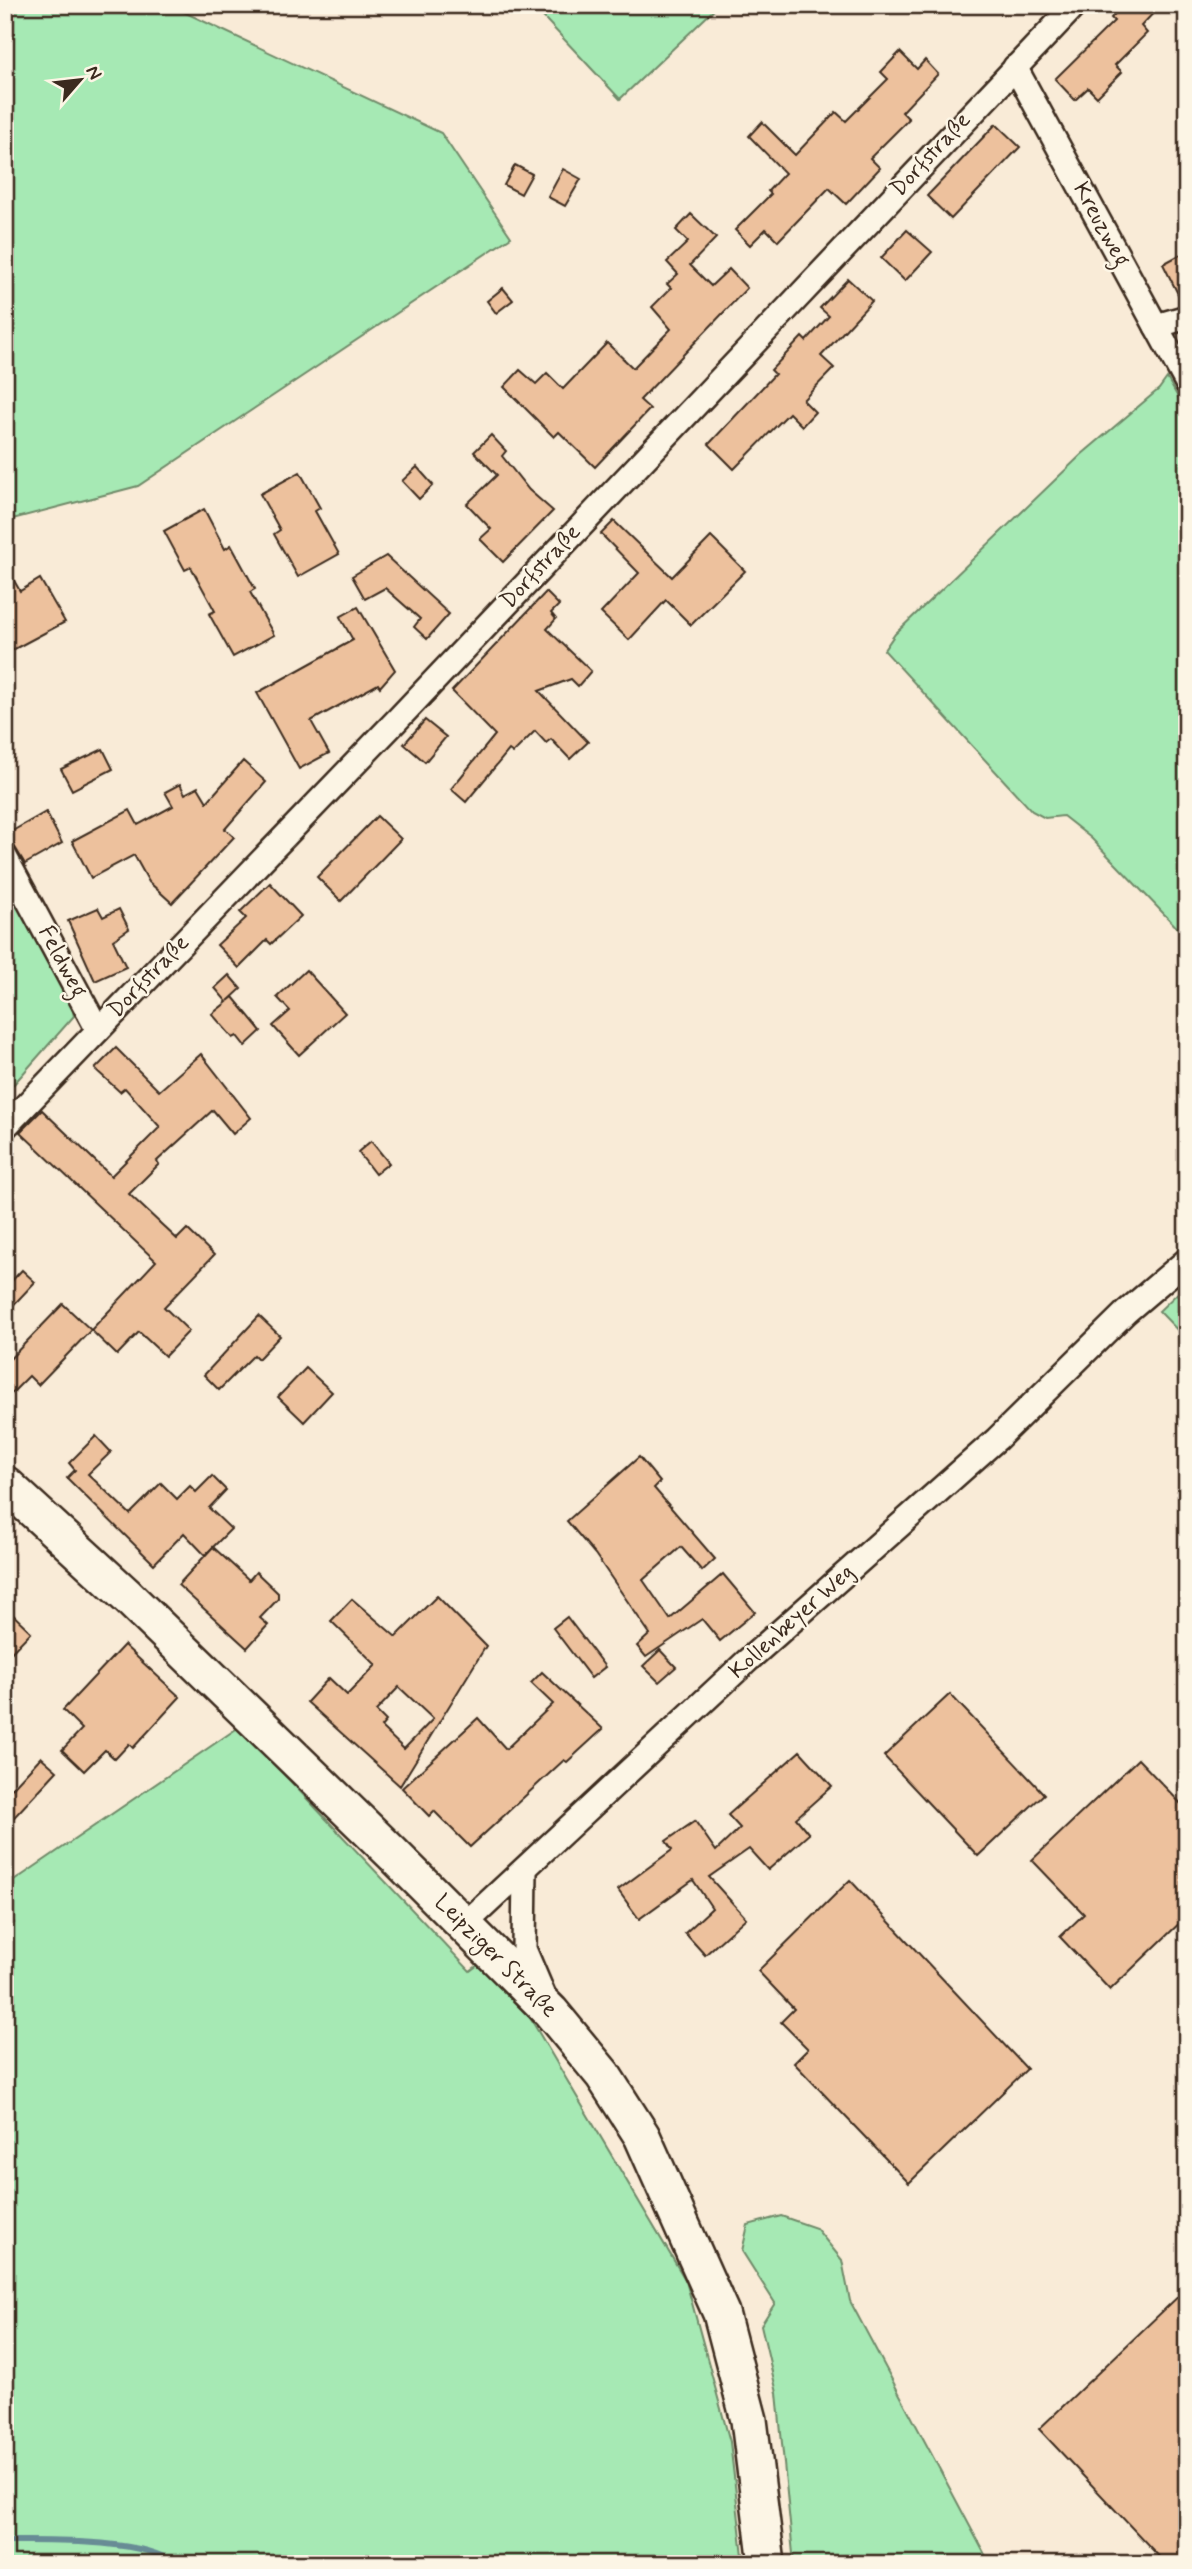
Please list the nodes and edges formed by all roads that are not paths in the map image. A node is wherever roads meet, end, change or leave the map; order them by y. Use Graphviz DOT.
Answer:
graph roads {
  1 [pos="1075,5"];
  2 [pos="1015,67"];
  3 [pos="1187,317"];
  4 [pos="1156,326"];
  5 [pos="1187,383"];
  6 [pos="5,857"];
  7 [pos="98,1030"];
  8 [pos="5,1127"];
  9 [pos="1187,1259"];
  10 [pos="5,1484"];
  11 [pos="525,1869"];
  12 [pos="464,1925"];
  13 [pos="551,2012"];
  14 [pos="767,2564"];
  1 -- 2 [label="street, Dorfstraße"];
  2 -- 4 [label="street, Kreuzweg"];
  2 -- 7 [label="street, Dorfstraße"];
  3 -- 4 [label="street"];
  4 -- 5 [label="street, Kreuzweg"];
  6 -- 7 [label="street, Feldweg"];
  7 -- 8 [label="street, Dorfstraße"];
  9 -- 11 [label="street, Kollenbeyer Weg"];
  10 -- 12 [label="main road, Leipziger Straße"];
  11 -- 12 [label="street, Kollenbeyer Weg"];
  11 -- 13 [label="street"];
  12 -- 13 [label="main road, Leipziger Straße"];
  13 -- 14 [label="main road, Leipziger Straße"];
}
